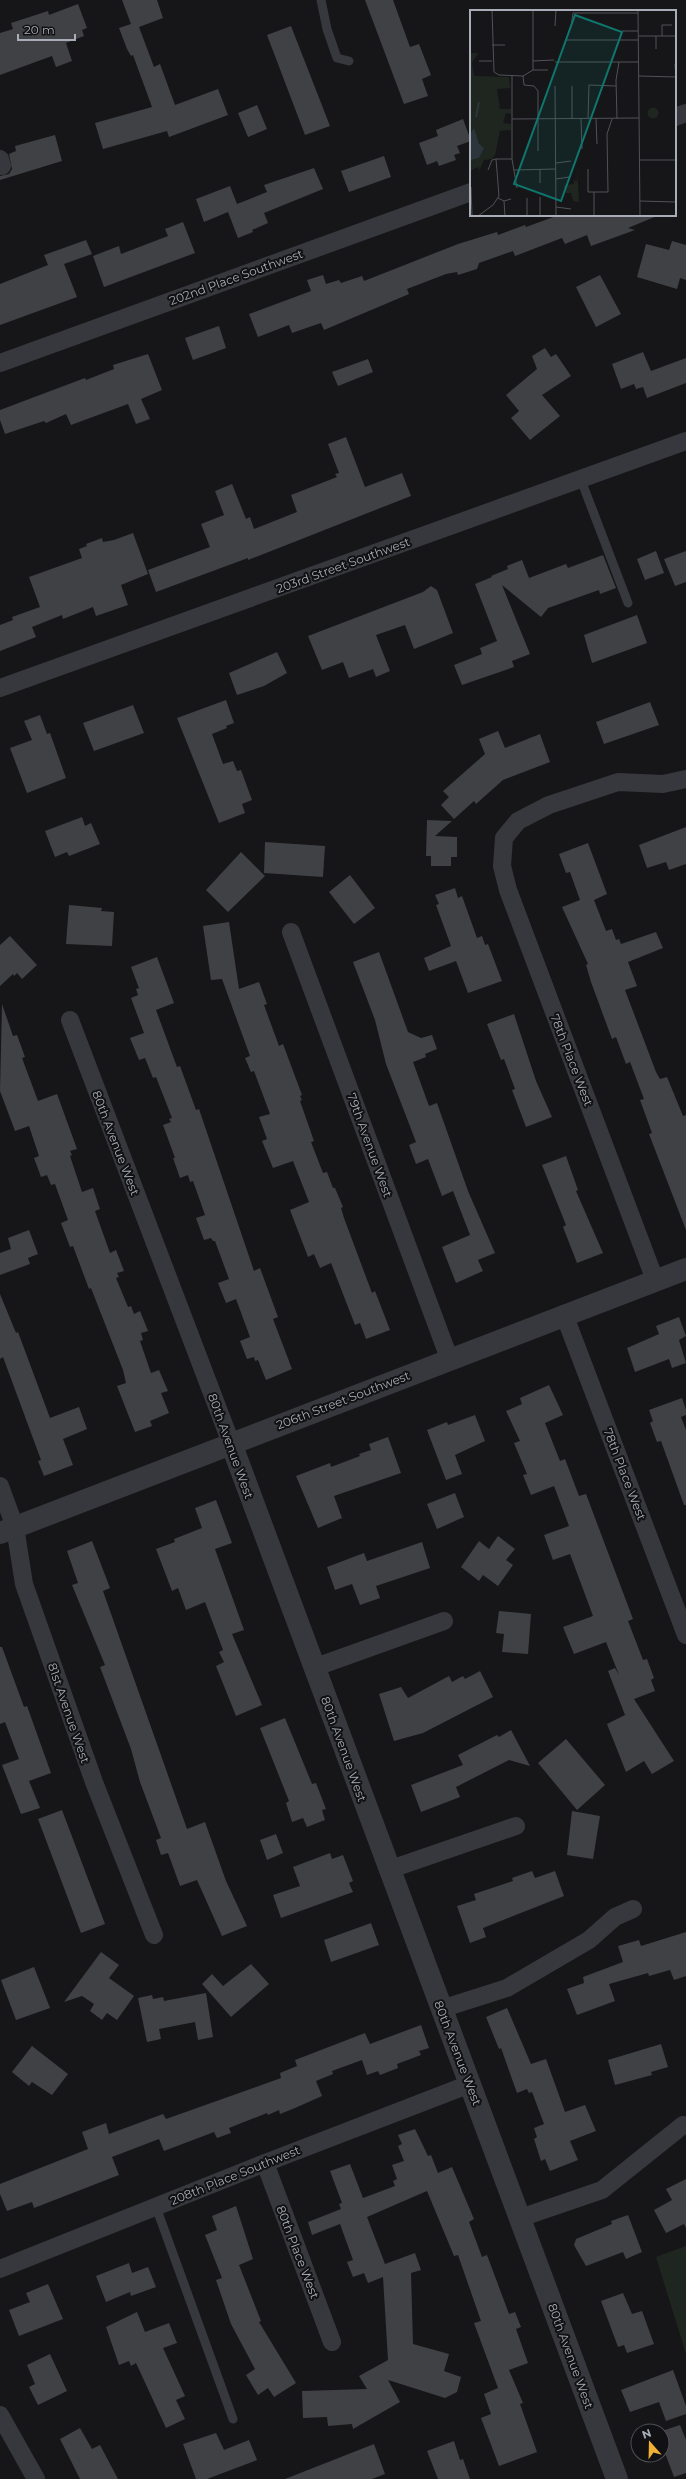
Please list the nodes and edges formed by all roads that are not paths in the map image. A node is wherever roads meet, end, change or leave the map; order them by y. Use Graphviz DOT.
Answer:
graph roads {
  1 [pos="321,0"];
  2 [pos="349,61"];
  3 [pos="686,113"];
  4 [pos="676,117"];
  5 [pos="470,192"];
  6 [pos="0,363"];
  7 [pos="686,441"];
  8 [pos="581,480"];
  9 [pos="628,603"];
  10 [pos="0,688"];
  11 [pos="686,779"];
  12 [pos="291,932"];
  13 [pos="70,1020"];
  14 [pos="686,1268"];
  15 [pos="655,1280"];
  16 [pos="564,1314"];
  17 [pos="449,1358"];
  18 [pos="231,1443"];
  19 [pos="0,1486"];
  20 [pos="8,1530"];
  21 [pos="444,1621"];
  22 [pos="686,1635"];
  23 [pos="313,1668"];
  24 [pos="516,1826"];
  25 [pos="388,1870"];
  26 [pos="633,1909"];
  27 [pos="154,1935"];
  28 [pos="441,2009"];
  29 [pos="470,2084"];
  30 [pos="683,2126"];
  31 [pos="265,2163"];
  32 [pos="156,2207"];
  33 [pos="520,2218"];
  34 [pos="0,2269"];
  35 [pos="332,2342"];
  36 [pos="0,2415"];
  37 [pos="233,2419"];
  38 [pos="36,2479"];
  39 [pos="617,2479"];
  1 -- 2 [label="lane"];
  3 -- 4 [label="street"];
  5 -- 6 [label="street, 202nd Place Southwest"];
  7 -- 8 [label="street, 203rd Street Southwest"];
  8 -- 9 [label="lane"];
  8 -- 10 [label="street, 203rd Street Southwest"];
  11 -- 15 [label="street, 78th Place West"];
  12 -- 17 [label="street, 79th Avenue West"];
  13 -- 18 [label="street, 80th Avenue West"];
  14 -- 15 [label="street, 206th Street Southwest"];
  15 -- 16 [label="street, 206th Street Southwest"];
  16 -- 17 [label="street, 206th Street Southwest"];
  16 -- 22 [label="street, 78th Place West"];
  17 -- 18 [label="street, 206th Street Southwest"];
  18 -- 20 [label="street, 206th Street Southwest"];
  18 -- 23 [label="street, 80th Avenue West"];
  19 -- 20 [label="street, 81st Avenue West"];
  20 -- 27 [label="street, 81st Avenue West"];
  21 -- 23 [label="street"];
  23 -- 25 [label="street, 80th Avenue West"];
  24 -- 25 [label="street"];
  25 -- 28 [label="street, 80th Avenue West"];
  26 -- 28 [label="street"];
  28 -- 29 [label="street, 80th Avenue West"];
  29 -- 31 [label="street, 208th Place Southwest"];
  29 -- 33 [label="street, 80th Avenue West"];
  30 -- 33 [label="street"];
  31 -- 32 [label="street, 208th Place Southwest"];
  31 -- 35 [label="street, 80th Place West"];
  32 -- 34 [label="street, 208th Place Southwest"];
  32 -- 37 [label="lane"];
  33 -- 39 [label="street, 80th Avenue West"];
  36 -- 38 [label="street"];
}
